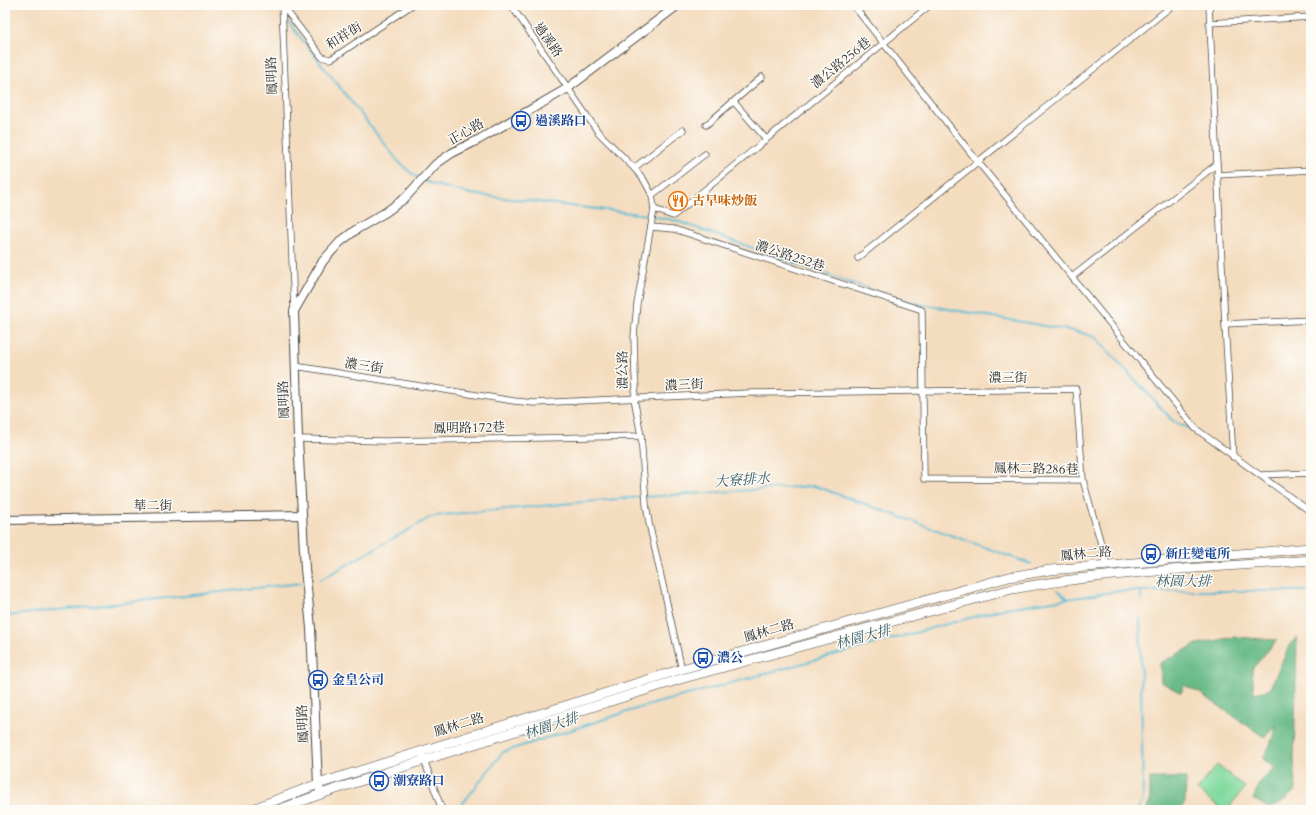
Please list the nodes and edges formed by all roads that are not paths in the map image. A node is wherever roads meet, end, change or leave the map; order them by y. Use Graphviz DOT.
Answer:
graph roads {
  1 [pos="282,5"];
  2 [pos="412,5"];
  3 [pos="510,5"];
  4 [pos="678,5"];
  5 [pos="853,5"];
  6 [pos="930,5"];
  7 [pos="1173,5"];
  8 [pos="1208,5"];
  9 [pos="1311,17"];
  10 [pos="1209,23"];
  11 [pos="883,43"];
  12 [pos="762,77"];
  13 [pos="568,88"];
  14 [pos="734,102"];
  15 [pos="706,125"];
  16 [pos="683,130"];
  17 [pos="766,139"];
  18 [pos="705,154"];
  19 [pos="978,162"];
  20 [pos="1217,164"];
  21 [pos="634,168"];
  22 [pos="1311,170"];
  23 [pos="1217,175"];
  24 [pos="652,195"];
  25 [pos="654,214"];
  26 [pos="651,227"];
  27 [pos="858,258"];
  28 [pos="1072,277"];
  29 [pos="294,311"];
  30 [pos="1311,320"];
  31 [pos="1225,324"];
  32 [pos="295,366"];
  33 [pos="923,390"];
  34 [pos="634,398"];
  35 [pos="641,436"];
  36 [pos="298,439"];
  37 [pos="1233,456"];
  38 [pos="1311,472"];
  39 [pos="1261,475"];
  40 [pos="1083,480"];
  41 [pos="1311,512"];
  42 [pos="302,515"];
  43 [pos="5,520"];
  44 [pos="1311,548"];
  45 [pos="1311,560"];
  46 [pos="1107,565"];
  47 [pos="682,669"];
  48 [pos="684,678"];
  49 [pos="421,751"];
  50 [pos="424,760"];
  51 [pos="318,784"];
  52 [pos="321,794"];
  53 [pos="250,810"];
  54 [pos="278,810"];
  55 [pos="442,810"];
  1 -- 2 [label="street, 和祥街"];
  1 -- 29 [label="street, 鳳明路"];
  3 -- 13 [label="street, 過溪路"];
  4 -- 13 [label="street, 正心路"];
  5 -- 11 [label="street"];
  6 -- 11 [label="street, 濃公路256巷"];
  7 -- 19 [label="street"];
  8 -- 10 [label="street"];
  9 -- 10 [label="street"];
  10 -- 20 [label="street"];
  11 -- 17 [label="street, 濃公路256巷"];
  11 -- 19 [label="street"];
  12 -- 14 [label="street"];
  13 -- 21 [label="street, 濃公路"];
  13 -- 29 [label="street, 正心路"];
  14 -- 15 [label="street"];
  14 -- 17 [label="street"];
  16 -- 21 [label="street"];
  17 -- 25 [label="street, 濃公路256巷"];
  18 -- 24 [label="street"];
  19 -- 27 [label="street"];
  19 -- 28 [label="street"];
  20 -- 23 [label="street"];
  20 -- 28 [label="street"];
  21 -- 24 [label="street, 濃公路"];
  22 -- 23 [label="street"];
  23 -- 31 [label="street"];
  24 -- 25 [label="street, 濃公路"];
  25 -- 26 [label="street, 濃公路"];
  26 -- 33 [label="street, 濃公路252巷"];
  26 -- 34 [label="street, 濃公路"];
  28 -- 37 [label="street"];
  29 -- 32 [label="street, 鳳明路"];
  30 -- 31 [label="street"];
  31 -- 37 [label="street"];
  32 -- 34 [label="street, 濃三街"];
  32 -- 36 [label="street, 鳳明路"];
  33 -- 34 [label="street, 濃三街"];
  33 -- 40 [label="street, 濃三街"];
  33 -- 40 [label="street, 鳳林二路286巷"];
  34 -- 35 [label="street, 濃公路"];
  35 -- 36 [label="street, 鳳明路172巷"];
  35 -- 47 [label="street, 濃公路"];
  36 -- 42 [label="street, 鳳明路"];
  37 -- 39 [label="street"];
  38 -- 39 [label="street"];
  39 -- 41 [label="street"];
  40 -- 46 [label="street, 鳳林二路286巷"];
  42 -- 43 [label="street, 華二街"];
  42 -- 51 [label="street, 鳳明路"];
  44 -- 46 [label="main road, 鳳林二路"];
  45 -- 48 [label="main road, 鳳林二路"];
  46 -- 47 [label="main road, 鳳林二路"];
  47 -- 48 [label="street, 濃公路"];
  47 -- 49 [label="main road, 鳳林二路"];
  48 -- 50 [label="main road, 鳳林二路"];
  49 -- 50 [label="street"];
  49 -- 51 [label="main road, 鳳林二路"];
  50 -- 52 [label="main road, 鳳林二路"];
  50 -- 55 [label="street"];
  51 -- 52 [label="street, 鳳明路"];
  51 -- 53 [label="main road, 鳳林二路"];
  52 -- 54 [label="main road, 鳳林二路"];
}
